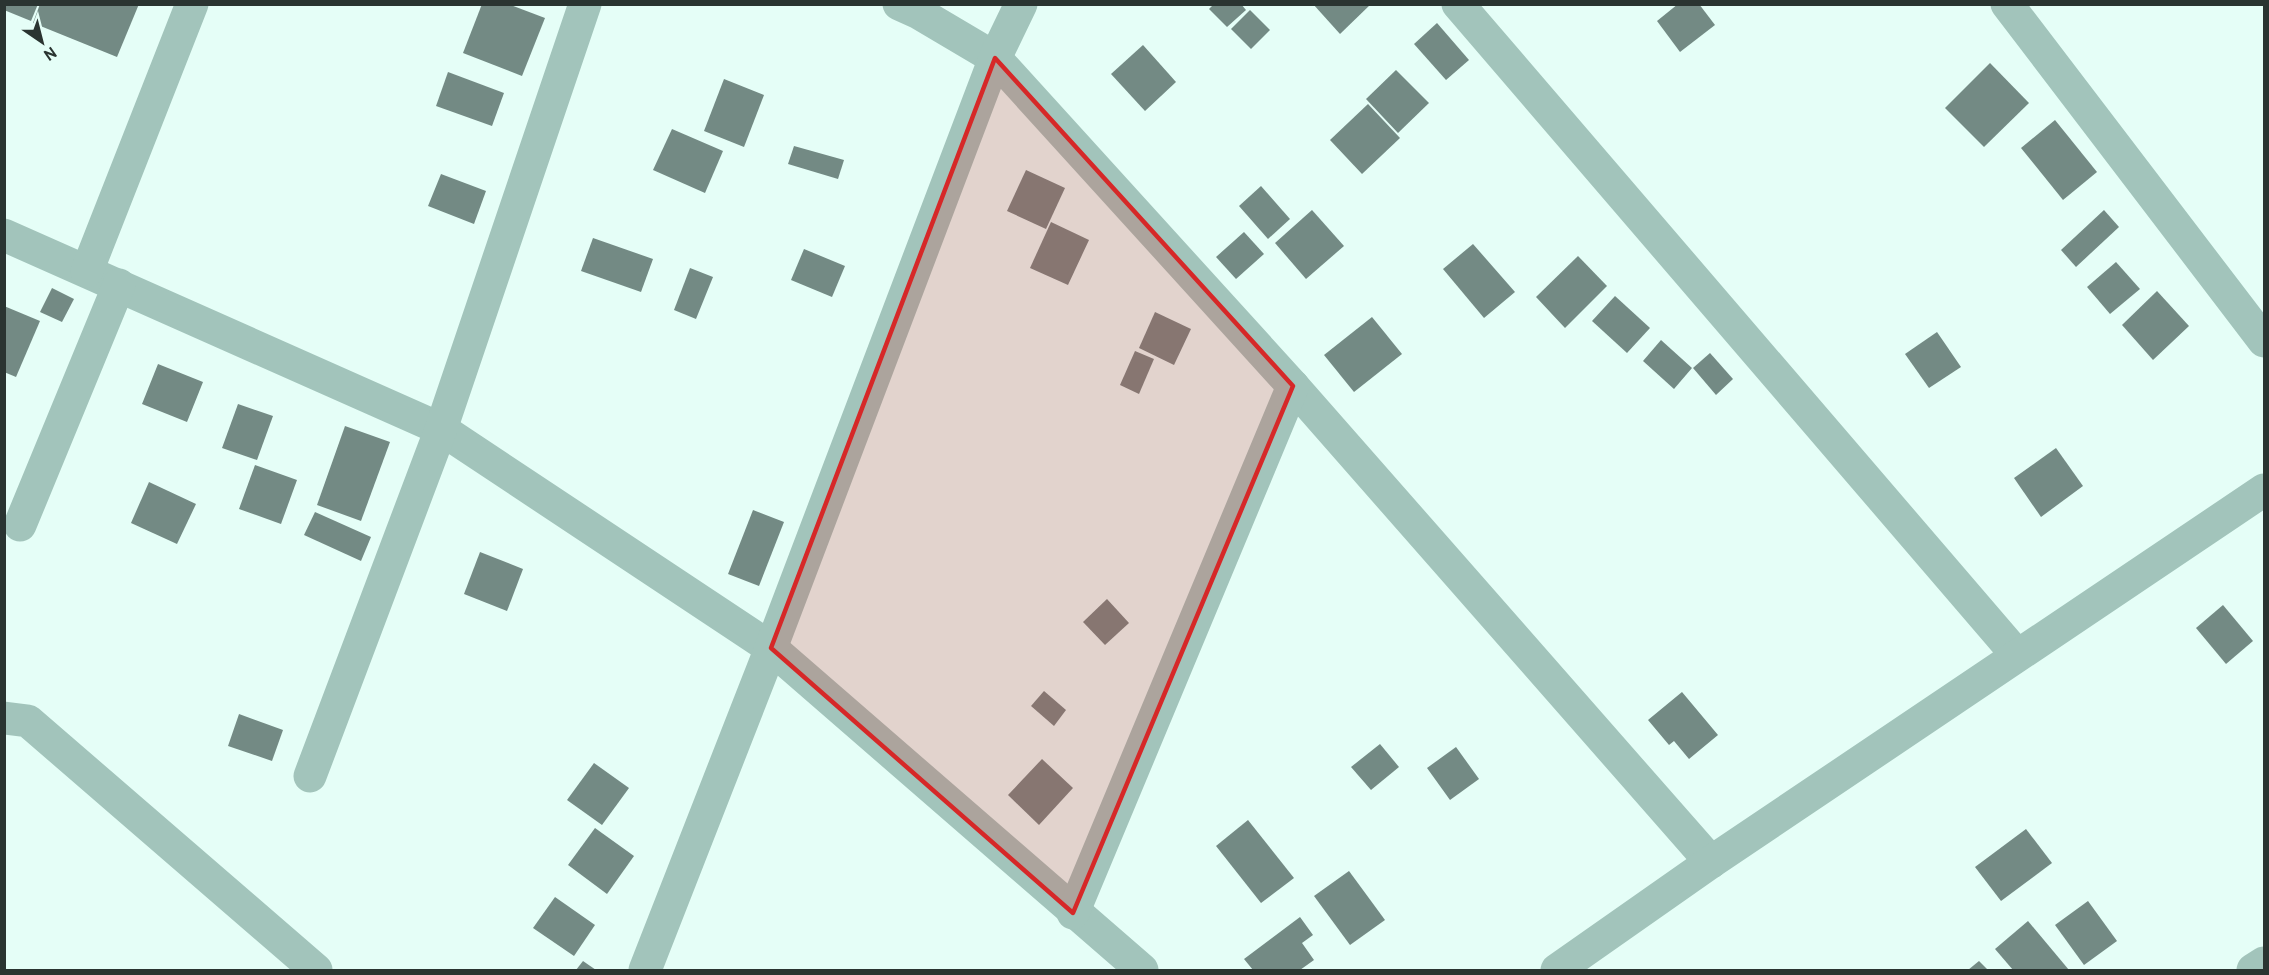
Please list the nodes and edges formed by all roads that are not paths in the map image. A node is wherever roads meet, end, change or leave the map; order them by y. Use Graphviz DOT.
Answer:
graph roads {
  1 [pos="192,4"];
  2 [pos="585,4"];
  3 [pos="899,4"];
  4 [pos="1021,4"];
  5 [pos="1458,4"];
  6 [pos="2007,4"];
  7 [pos="995,58"];
  8 [pos="4,235"];
  9 [pos="87,271"];
  10 [pos="119,285"];
  11 [pos="2265,341"];
  12 [pos="1293,386"];
  13 [pos="441,429"];
  14 [pos="2265,490"];
  15 [pos="20,525"];
  16 [pos="771,648"];
  17 [pos="2017,655"];
  18 [pos="4,718"];
  19 [pos="310,776"];
  20 [pos="1711,862"];
  21 [pos="1073,913"];
  22 [pos="2265,963"];
  23 [pos="316,970"];
  24 [pos="645,970"];
  25 [pos="1142,970"];
  26 [pos="1557,970"];
  27 [pos="2253,970"];
  1 -- 9 [label="street"];
  2 -- 13 [label="street"];
  3 -- 7 [label="street"];
  4 -- 7 [label="street"];
  5 -- 17 [label="street"];
  6 -- 11 [label="street"];
  7 -- 12 [label="street"];
  7 -- 16 [label="street"];
  8 -- 9 [label="street"];
  9 -- 10 [label="street"];
  10 -- 13 [label="street"];
  10 -- 15 [label="street"];
  12 -- 20 [label="street"];
  12 -- 21 [label="street"];
  13 -- 16 [label="street"];
  13 -- 19 [label="street"];
  14 -- 17 [label="street"];
  16 -- 21 [label="street"];
  16 -- 24 [label="street"];
  17 -- 20 [label="street"];
  18 -- 23 [label="street"];
  20 -- 26 [label="street"];
  21 -- 25 [label="street"];
  22 -- 27 [label="street"];
}
